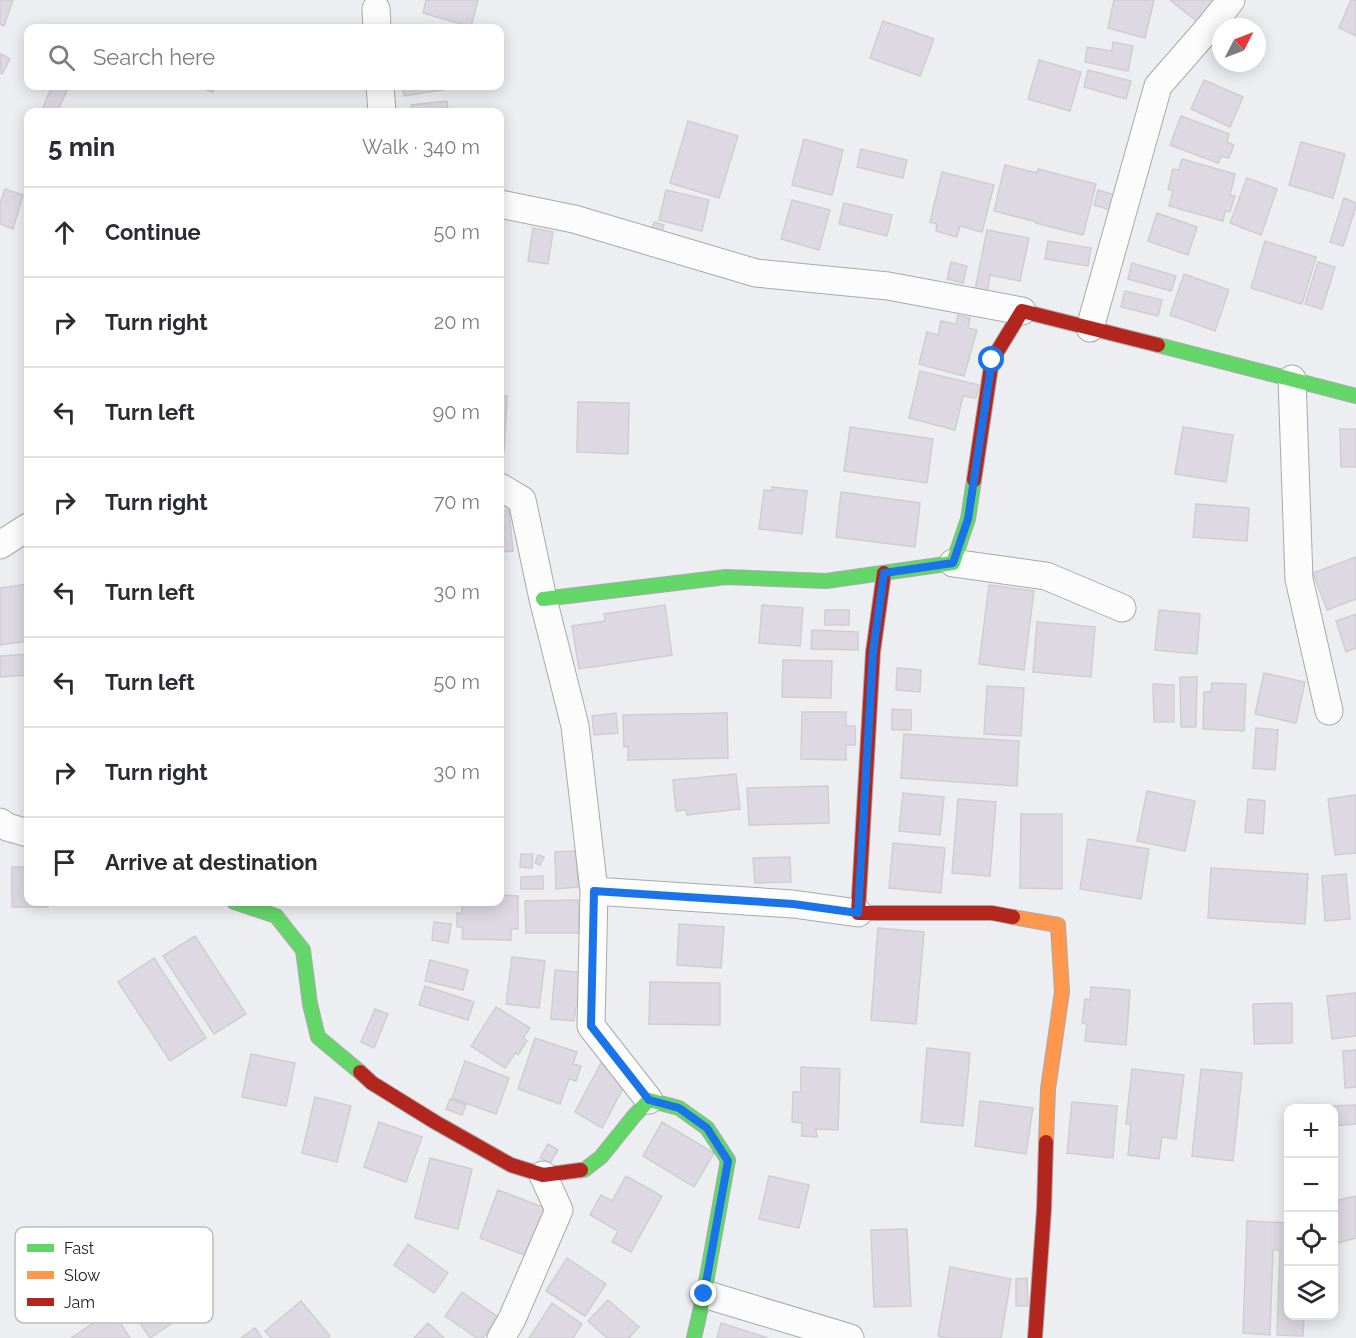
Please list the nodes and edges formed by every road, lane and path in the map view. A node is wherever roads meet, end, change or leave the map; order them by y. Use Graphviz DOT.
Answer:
graph roads {
  1 [pos="1231,0"];
  2 [pos="381,90"];
  3 [pos="382,108"];
  4 [pos="504,205"];
  5 [pos="1022,311"];
  6 [pos="1090,328"];
  7 [pos="1292,379"];
  8 [pos="1356,396"];
  9 [pos="504,489"];
  10 [pos="24,530"];
  11 [pos="0,545"];
  12 [pos="953,563"];
  13 [pos="884,573"];
  14 [pos="543,598"];
  15 [pos="1122,608"];
  16 [pos="1329,711"];
  17 [pos="0,822"];
  18 [pos="24,832"];
  19 [pos="594,891"];
  20 [pos="246,906"];
  21 [pos="858,913"];
  22 [pos="649,1100"];
  23 [pos="543,1175"];
  24 [pos="704,1294"];
  25 [pos="501,1338"];
  26 [pos="694,1338"];
  27 [pos="850,1338"];
  28 [pos="1035,1338"];
  1 -- 6 [label="street"];
  2 -- 3 [label="street"];
  4 -- 5 [label="street"];
  5 -- 6 [label="street"];
  5 -- 12 [label="street"];
  6 -- 7 [label="street"];
  7 -- 8 [label="street"];
  7 -- 16 [label="street"];
  9 -- 14 [label="street"];
  10 -- 11 [label="street"];
  12 -- 13 [label="street"];
  12 -- 15 [label="street"];
  13 -- 14 [label="street"];
  13 -- 21 [label="street"];
  14 -- 19 [label="street"];
  17 -- 18 [label="street"];
  19 -- 21 [label="street"];
  19 -- 22 [label="street"];
  20 -- 23 [label="street"];
  21 -- 28 [label="street"];
  22 -- 23 [label="street"];
  22 -- 24 [label="street"];
  23 -- 25 [label="street"];
  24 -- 26 [label="street"];
  24 -- 27 [label="street"];
}
